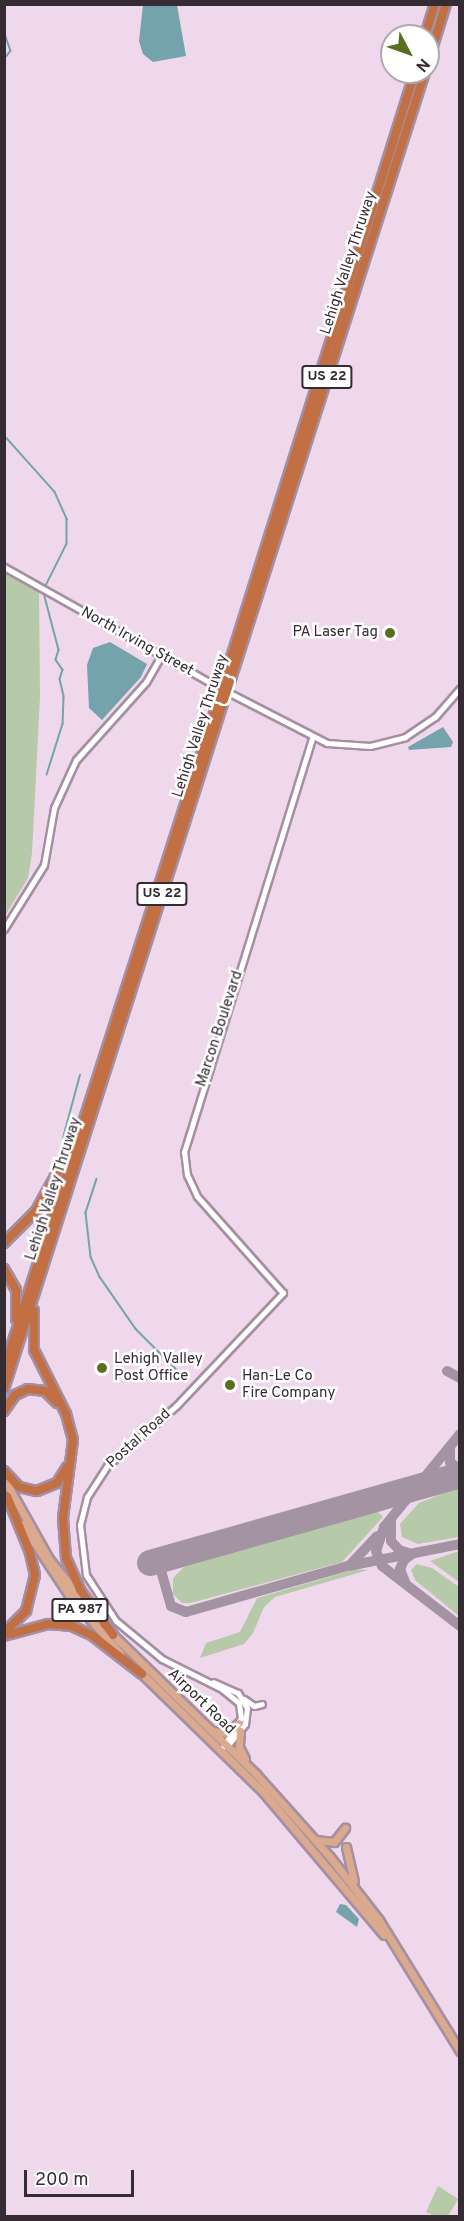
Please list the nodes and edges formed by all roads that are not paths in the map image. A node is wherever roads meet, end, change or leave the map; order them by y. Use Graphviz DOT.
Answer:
graph roads {
  1 [pos="435,4"];
  2 [pos="447,4"];
  3 [pos="429,24"];
  4 [pos="440,25"];
  5 [pos="411,84"];
  6 [pos="421,84"];
  7 [pos="4,567"];
  8 [pos="161,656"];
  9 [pos="227,681"];
  10 [pos="459,688"];
  11 [pos="221,699"];
  12 [pos="312,738"];
  13 [pos="4,929"];
  14 [pos="86,1113"];
  15 [pos="57,1224"];
  16 [pos="4,1243"];
  17 [pos="4,1269"];
  18 [pos="283,1293"];
  19 [pos="4,1369"];
  20 [pos="4,1389"];
  21 [pos="4,1412"];
  22 [pos="4,1471"];
  23 [pos="4,1479"];
  24 [pos="6,1493"];
  25 [pos="4,1634"];
  26 [pos="113,1635"];
  27 [pos="142,1674"];
  28 [pos="197,1678"];
  29 [pos="243,1698"];
  30 [pos="262,1704"];
  31 [pos="239,1727"];
  32 [pos="211,1730"];
  33 [pos="224,1747"];
  34 [pos="249,1767"];
  35 [pos="345,1828"];
  36 [pos="315,1839"];
  37 [pos="346,1847"];
  38 [pos="362,1897"];
  39 [pos="389,1939"];
  40 [pos="459,2051"];
  1 -- 3 [label="highway"];
  2 -- 4 [label="highway"];
  5 -- 9 [label="highway, Lehigh Valley Thruway / US 22"];
  6 -- 9 [label="highway, Lehigh Valley Thruway / US 22"];
  7 -- 8 [label="street, North Irving Street"];
  8 -- 12 [label="street, North Irving Street"];
  8 -- 13 [label="street"];
  9 -- 11 [label="highway, Lehigh Valley Thruway / US 22, bridge"];
  10 -- 12 [label="street, North Irving Street"];
  11 -- 14 [label="highway, Lehigh Valley Thruway / US 22"];
  11 -- 15 [label="highway, Lehigh Valley Thruway / US 22"];
  12 -- 18 [label="street, Marcon Boulevard"];
  14 -- 16 [label="highway"];
  14 -- 19 [label="highway, Lehigh Valley Thruway / US 22"];
  15 -- 20 [label="highway, Lehigh Valley Thruway / US 22"];
  15 -- 26 [label="highway"];
  17 -- 19 [label="highway"];
  18 -- 28 [label="street, Postal Road"];
  21 -- 22 [label="highway"];
  23 -- 26 [label="main road, Airport Road / PA 987"];
  24 -- 25 [label="highway"];
  24 -- 27 [label="main road, Airport Road / PA 987"];
  25 -- 27 [label="highway"];
  26 -- 32 [label="main road, Airport Road / PA 987"];
  27 -- 33 [label="main road, Airport Road / PA 987"];
  28 -- 29 [label="street, Postal Road"];
  28 -- 31 [label="street, Postal Road"];
  29 -- 30 [label="street, Postal Road"];
  29 -- 31 [label="street"];
  31 -- 32 [label="main road"];
  31 -- 33 [label="street"];
  31 -- 34 [label="main road"];
  32 -- 33 [label="main road, Airport Road / PA 987"];
  33 -- 34 [label="main road, Airport Road / PA 987"];
  33 -- 39 [label="main road, Airport Road / PA 987"];
  34 -- 36 [label="main road, Airport Road / PA 987"];
  35 -- 36 [label="main road"];
  36 -- 38 [label="main road, Airport Road / PA 987"];
  37 -- 38 [label="main road"];
  38 -- 39 [label="main road, Airport Road / PA 987"];
  39 -- 40 [label="main road, Airport Road / PA 987"];
}
